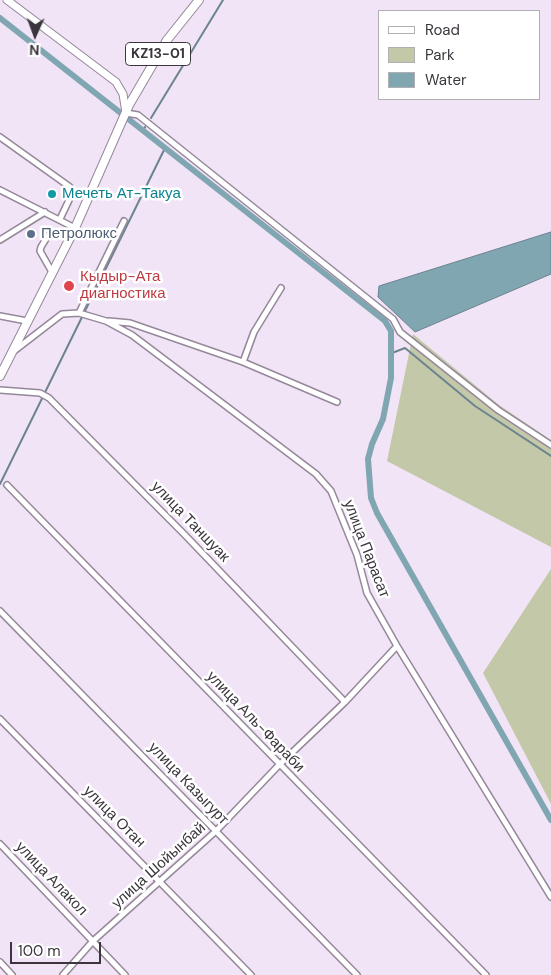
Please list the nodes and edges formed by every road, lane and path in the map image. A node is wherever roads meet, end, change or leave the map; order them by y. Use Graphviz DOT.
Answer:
graph roads {
  1 [pos="7,0"];
  2 [pos="199,0"];
  3 [pos="126,113"];
  4 [pos="0,137"];
  5 [pos="0,190"];
  6 [pos="45,212"];
  7 [pos="60,219"];
  8 [pos="124,221"];
  9 [pos="74,230"];
  10 [pos="0,240"];
  11 [pos="52,272"];
  12 [pos="281,288"];
  13 [pos="81,314"];
  14 [pos="0,316"];
  15 [pos="27,321"];
  16 [pos="106,321"];
  17 [pos="144,328"];
  18 [pos="138,339"];
  19 [pos="12,352"];
  20 [pos="243,362"];
  21 [pos="0,376"];
  22 [pos="0,390"];
  23 [pos="336,402"];
  24 [pos="551,445"];
  25 [pos="7,485"];
  26 [pos="0,611"];
  27 [pos="397,646"];
  28 [pos="345,702"];
  29 [pos="0,719"];
  30 [pos="280,765"];
  31 [pos="216,831"];
  32 [pos="0,844"];
  33 [pos="160,881"];
  34 [pos="551,897"];
  35 [pos="93,941"];
  36 [pos="0,962"];
  37 [pos="12,975"];
  38 [pos="63,975"];
  39 [pos="125,975"];
  40 [pos="251,975"];
  41 [pos="357,975"];
  42 [pos="486,975"];
  1 -- 3 [label="main road"];
  2 -- 3 [label="main road, KZ13-01"];
  3 -- 9 [label="main road, KZ13-01"];
  3 -- 24 [label="street"];
  4 -- 7 [label="street"];
  5 -- 6 [label="street"];
  6 -- 7 [label="street"];
  6 -- 10 [label="street"];
  7 -- 9 [label="street"];
  8 -- 13 [label="street"];
  9 -- 11 [label="main road, KZ13-01"];
  9 -- 11 [label="street"];
  11 -- 15 [label="main road, KZ13-01"];
  12 -- 20 [label="street"];
  13 -- 16 [label="street, улица Парасат"];
  13 -- 19 [label="street"];
  14 -- 15 [label="street"];
  15 -- 19 [label="main road, KZ13-01"];
  16 -- 17 [label="street"];
  16 -- 18 [label="street, улица Парасат"];
  17 -- 18 [label="street"];
  17 -- 20 [label="street"];
  18 -- 27 [label="street, улица Парасат"];
  19 -- 21 [label="main road, KZ13-01"];
  20 -- 23 [label="street"];
  22 -- 28 [label="street, улица Таншуак"];
  25 -- 30 [label="street, улица Аль-Фараби"];
  26 -- 31 [label="street, улица Казыгурт"];
  27 -- 28 [label="street, улица Шойынбай"];
  27 -- 34 [label="street, улица Парасат"];
  28 -- 30 [label="street, улица Шойынбай"];
  29 -- 33 [label="street, улица Отан"];
  30 -- 31 [label="street, улица Шойынбай"];
  30 -- 42 [label="street, улица Аль-Фараби"];
  31 -- 33 [label="street, улица Шойынбай"];
  31 -- 41 [label="street, улица Казыгурт"];
  32 -- 35 [label="street, улица Алакол"];
  33 -- 35 [label="street, улица Шойынбай"];
  33 -- 40 [label="street, улица Отан"];
  35 -- 38 [label="street, улица Шойынбай"];
  35 -- 39 [label="street, улица Алакол"];
  36 -- 37 [label="street"];
}
